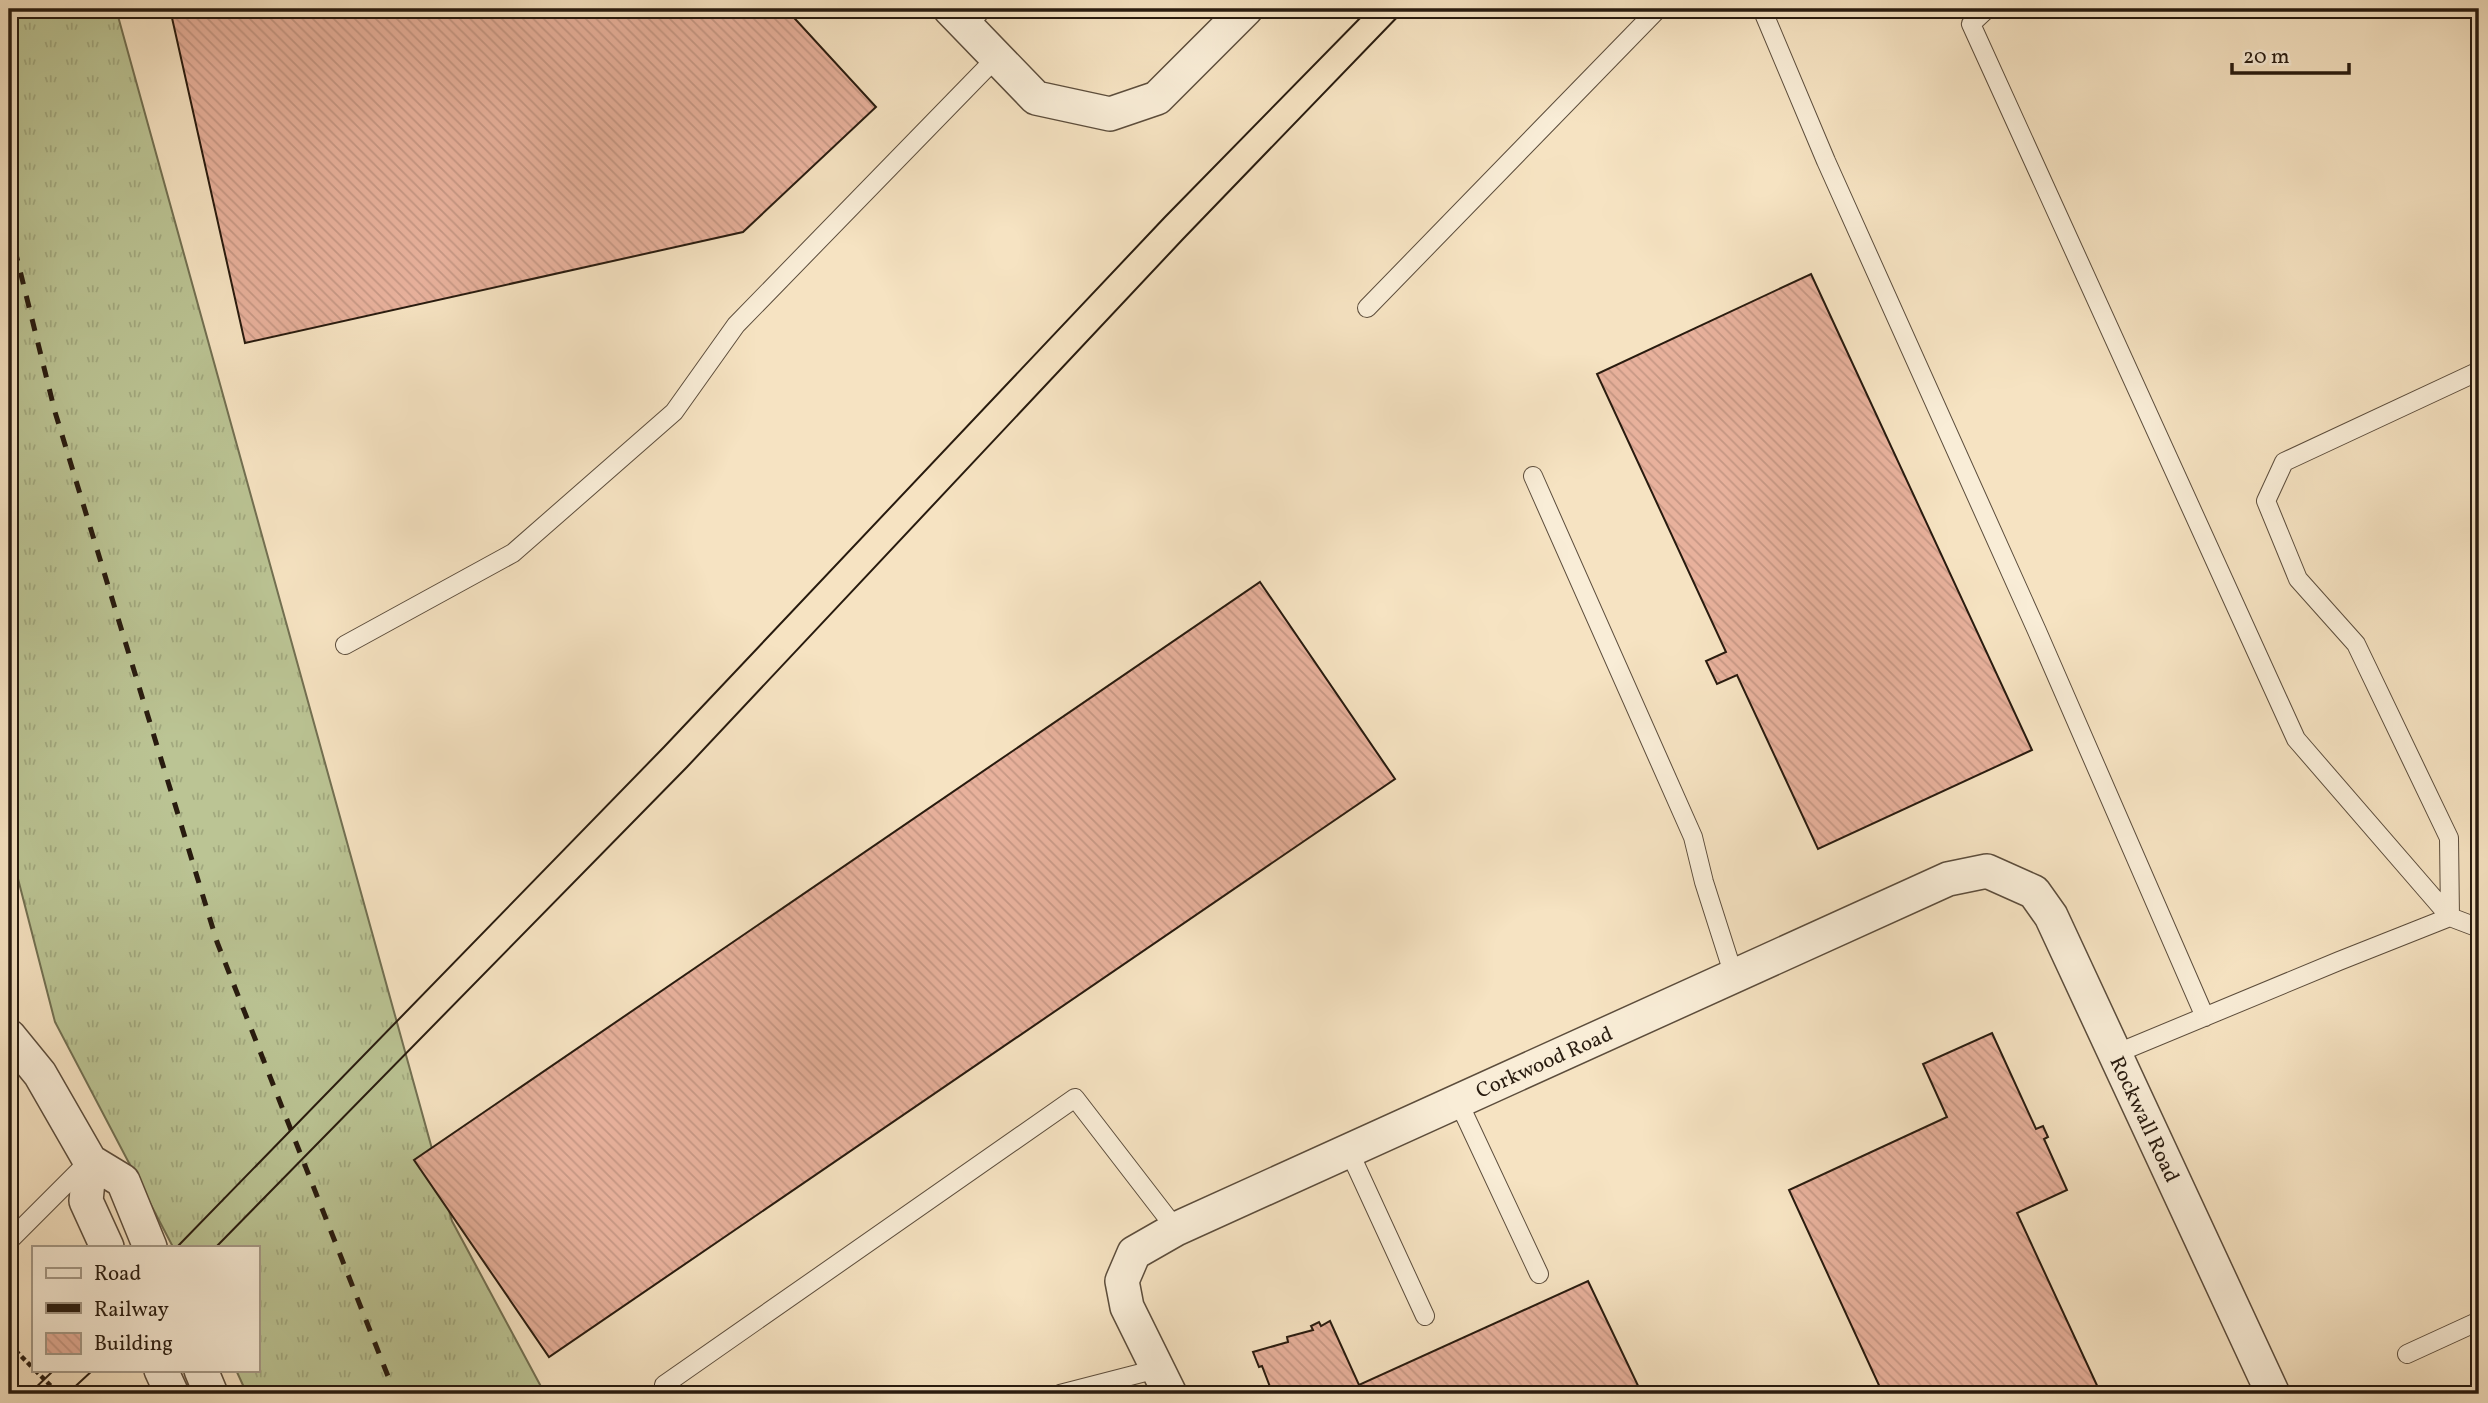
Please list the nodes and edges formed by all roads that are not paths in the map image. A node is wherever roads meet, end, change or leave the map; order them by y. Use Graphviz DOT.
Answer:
graph roads {
  1 [pos="1247,9"];
  2 [pos="1658,9"];
  3 [pos="1762,9"];
  4 [pos="1987,9"];
  5 [pos="966,14"];
  6 [pos="997,57"];
  7 [pos="1367,308"];
  8 [pos="2479,372"];
  9 [pos="1533,476"];
  10 [pos="345,645"];
  11 [pos="1987,872"];
  12 [pos="2450,917"];
  13 [pos="2479,928"];
  14 [pos="1734,976"];
  15 [pos="2205,1017"];
  16 [pos="9,1037"];
  17 [pos="2115,1054"];
  18 [pos="1458,1101"];
  19 [pos="1349,1151"];
  20 [pos="90,1161"];
  21 [pos="1176,1229"];
  22 [pos="9,1241"];
  23 [pos="107,1246"];
  24 [pos="150,1246"];
  25 [pos="1539,1275"];
  26 [pos="1425,1316"];
  27 [pos="2479,1321"];
  28 [pos="2407,1354"];
  29 [pos="162,1372"];
  30 [pos="202,1372"];
  31 [pos="1163,1382"];
  32 [pos="664,1385"];
  33 [pos="172,1394"];
  34 [pos="211,1394"];
  35 [pos="1060,1394"];
  36 [pos="2273,1394"];
  1 -- 6 [label="street"];
  2 -- 7 [label="lane"];
  3 -- 15 [label="lane"];
  4 -- 12 [label="lane"];
  5 -- 6 [label="street"];
  6 -- 10 [label="lane"];
  8 -- 12 [label="lane"];
  9 -- 14 [label="lane"];
  11 -- 14 [label="street, Corkwood Road"];
  11 -- 17 [label="street, Rockwall Road"];
  12 -- 13 [label="lane"];
  12 -- 15 [label="lane"];
  14 -- 18 [label="street, Corkwood Road"];
  15 -- 17 [label="lane"];
  16 -- 20 [label="street"];
  17 -- 36 [label="street, Rockwall Road"];
  18 -- 19 [label="street, Corkwood Road"];
  18 -- 25 [label="lane"];
  19 -- 21 [label="street, Corkwood Road"];
  19 -- 26 [label="lane"];
  20 -- 22 [label="lane"];
  20 -- 23 [label="street"];
  20 -- 24 [label="street"];
  21 -- 31 [label="street, Corkwood Road"];
  21 -- 32 [label="lane"];
  27 -- 28 [label="lane"];
  29 -- 33 [label="street"];
  30 -- 34 [label="street"];
  31 -- 35 [label="lane"];
}
